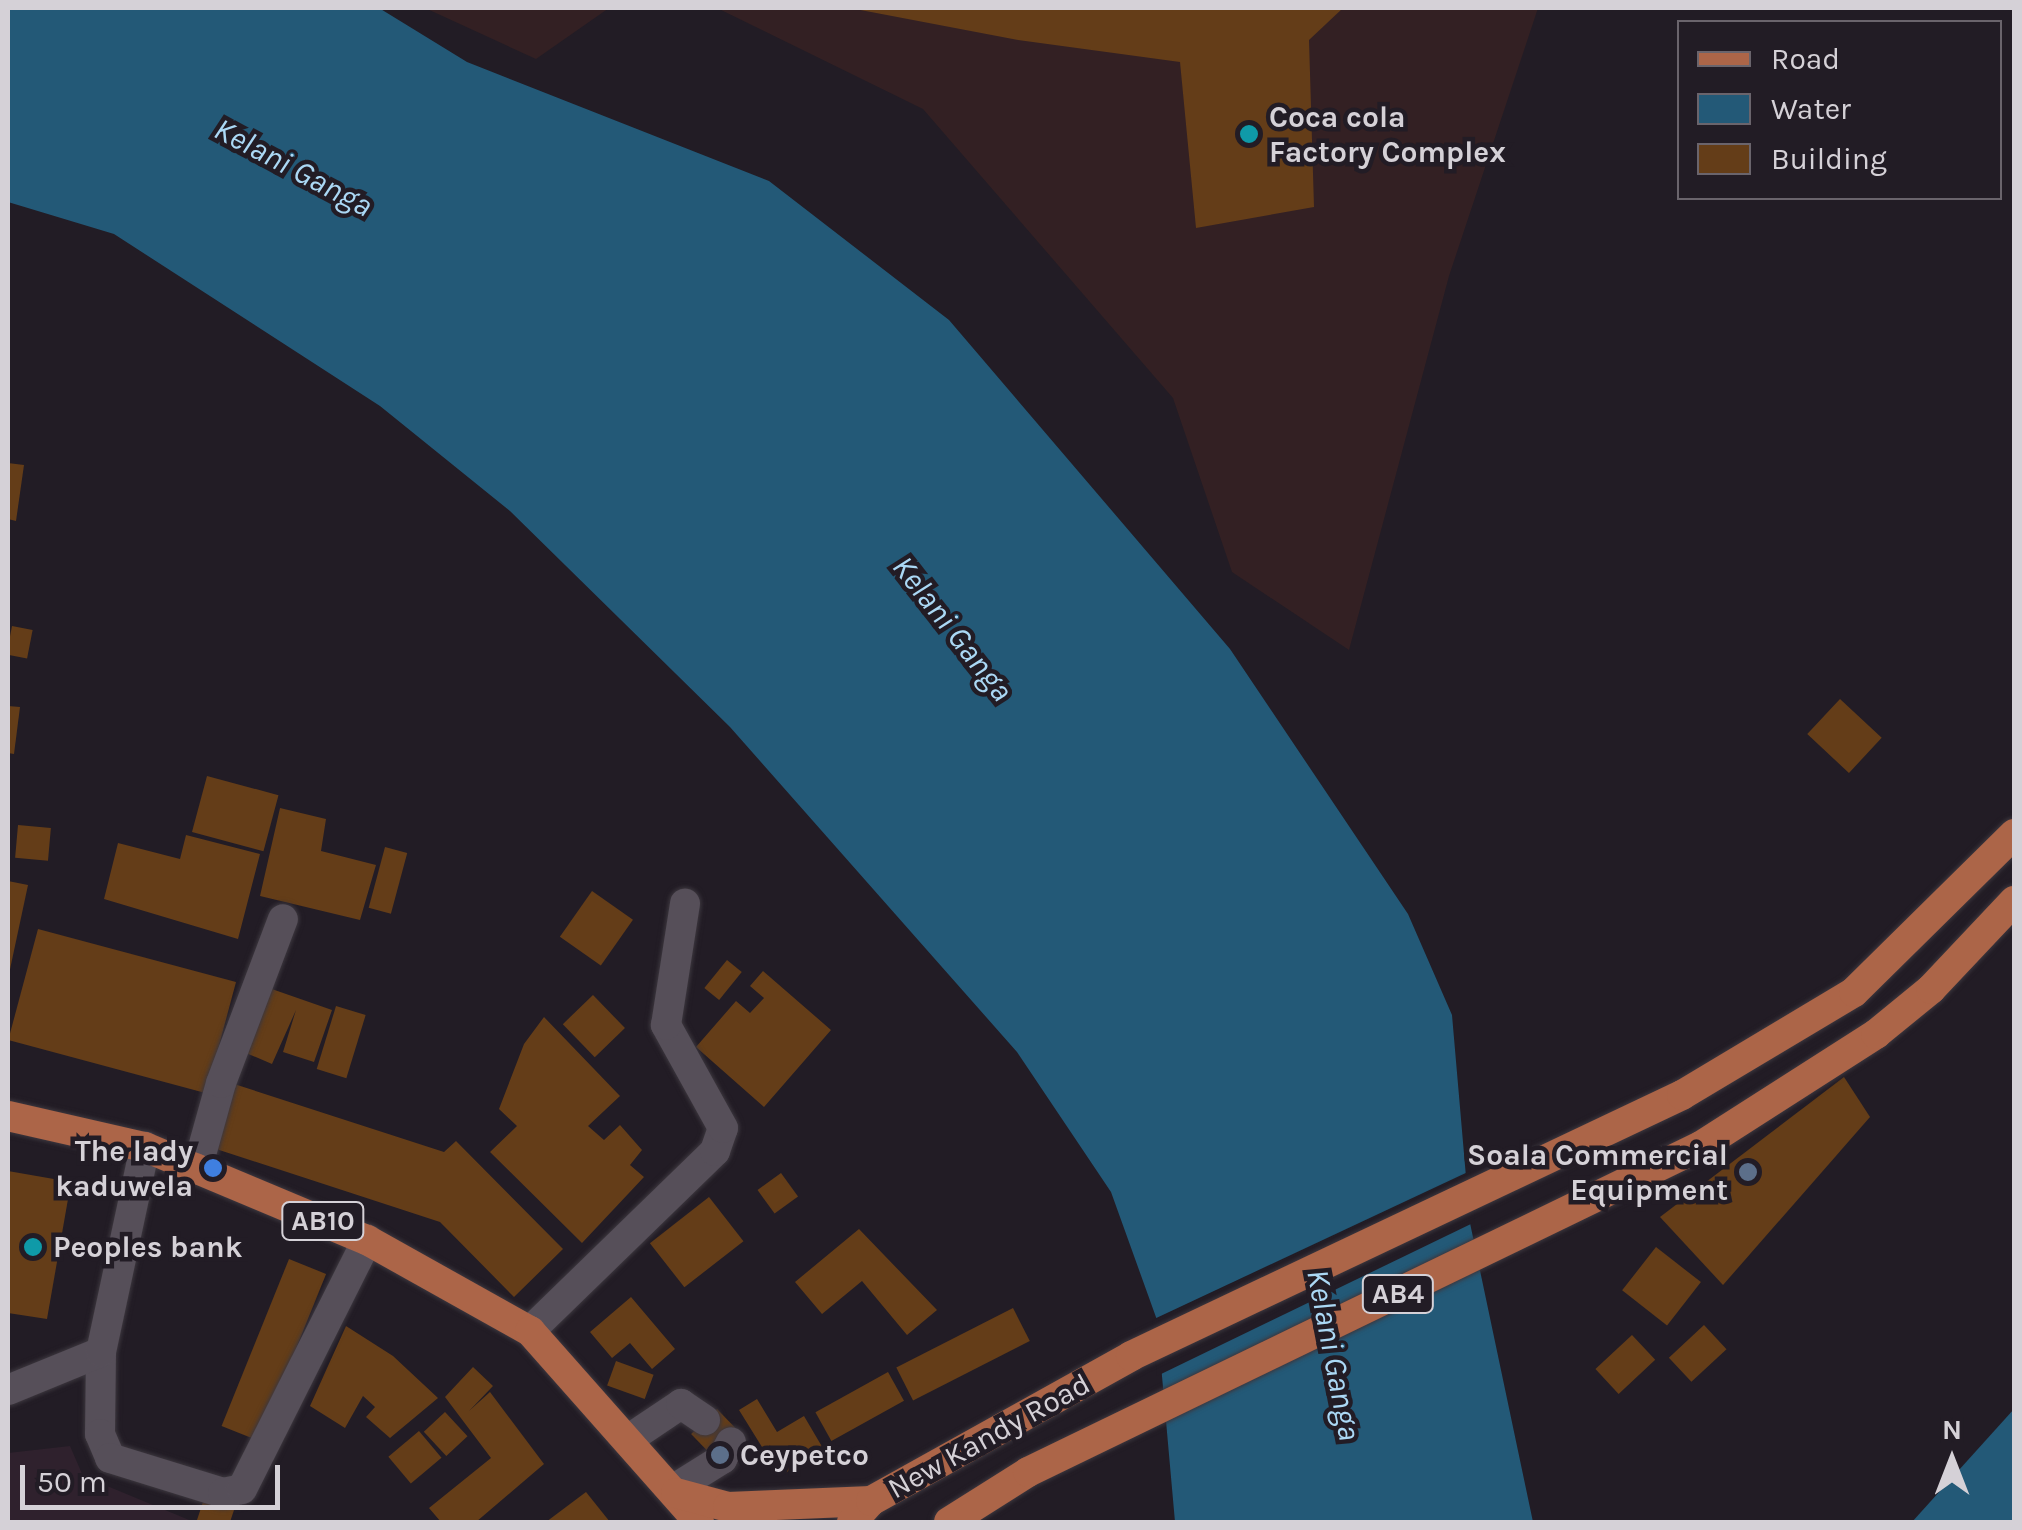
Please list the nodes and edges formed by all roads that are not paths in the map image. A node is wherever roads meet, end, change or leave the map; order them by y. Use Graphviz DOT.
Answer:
graph roads {
  1 [pos="2014,834"];
  2 [pos="2014,901"];
  3 [pos="684,903"];
  4 [pos="283,919"];
  5 [pos="8,1116"];
  6 [pos="145,1147"];
  7 [pos="197,1168"];
  8 [pos="367,1240"];
  9 [pos="530,1331"];
  10 [pos="102,1352"];
  11 [pos="8,1390"];
  12 [pos="705,1420"];
  13 [pos="629,1439"];
  14 [pos="731,1442"];
  15 [pos="1028,1472"];
  16 [pos="675,1491"];
  17 [pos="862,1512"];
  18 [pos="699,1522"];
  19 [pos="948,1522"];
  20 [pos="988,1522"];
  1 -- 17 [label="main road, New Kandy Road / AB4"];
  2 -- 15 [label="main road, AB4"];
  3 -- 9 [label="street"];
  4 -- 7 [label="street"];
  5 -- 6 [label="main road, AB10"];
  6 -- 7 [label="main road, AB10"];
  6 -- 10 [label="street"];
  7 -- 8 [label="main road, AB10"];
  8 -- 9 [label="main road, AB10"];
  8 -- 10 [label="street"];
  9 -- 13 [label="main road, AB10"];
  10 -- 11 [label="street"];
  12 -- 13 [label="street"];
  13 -- 16 [label="main road, AB10"];
  14 -- 16 [label="street"];
  15 -- 19 [label="main road, New Kandy Road / AB4"];
  15 -- 20 [label="main road"];
  16 -- 17 [label="main road"];
  16 -- 18 [label="main road, AB10"];
}
